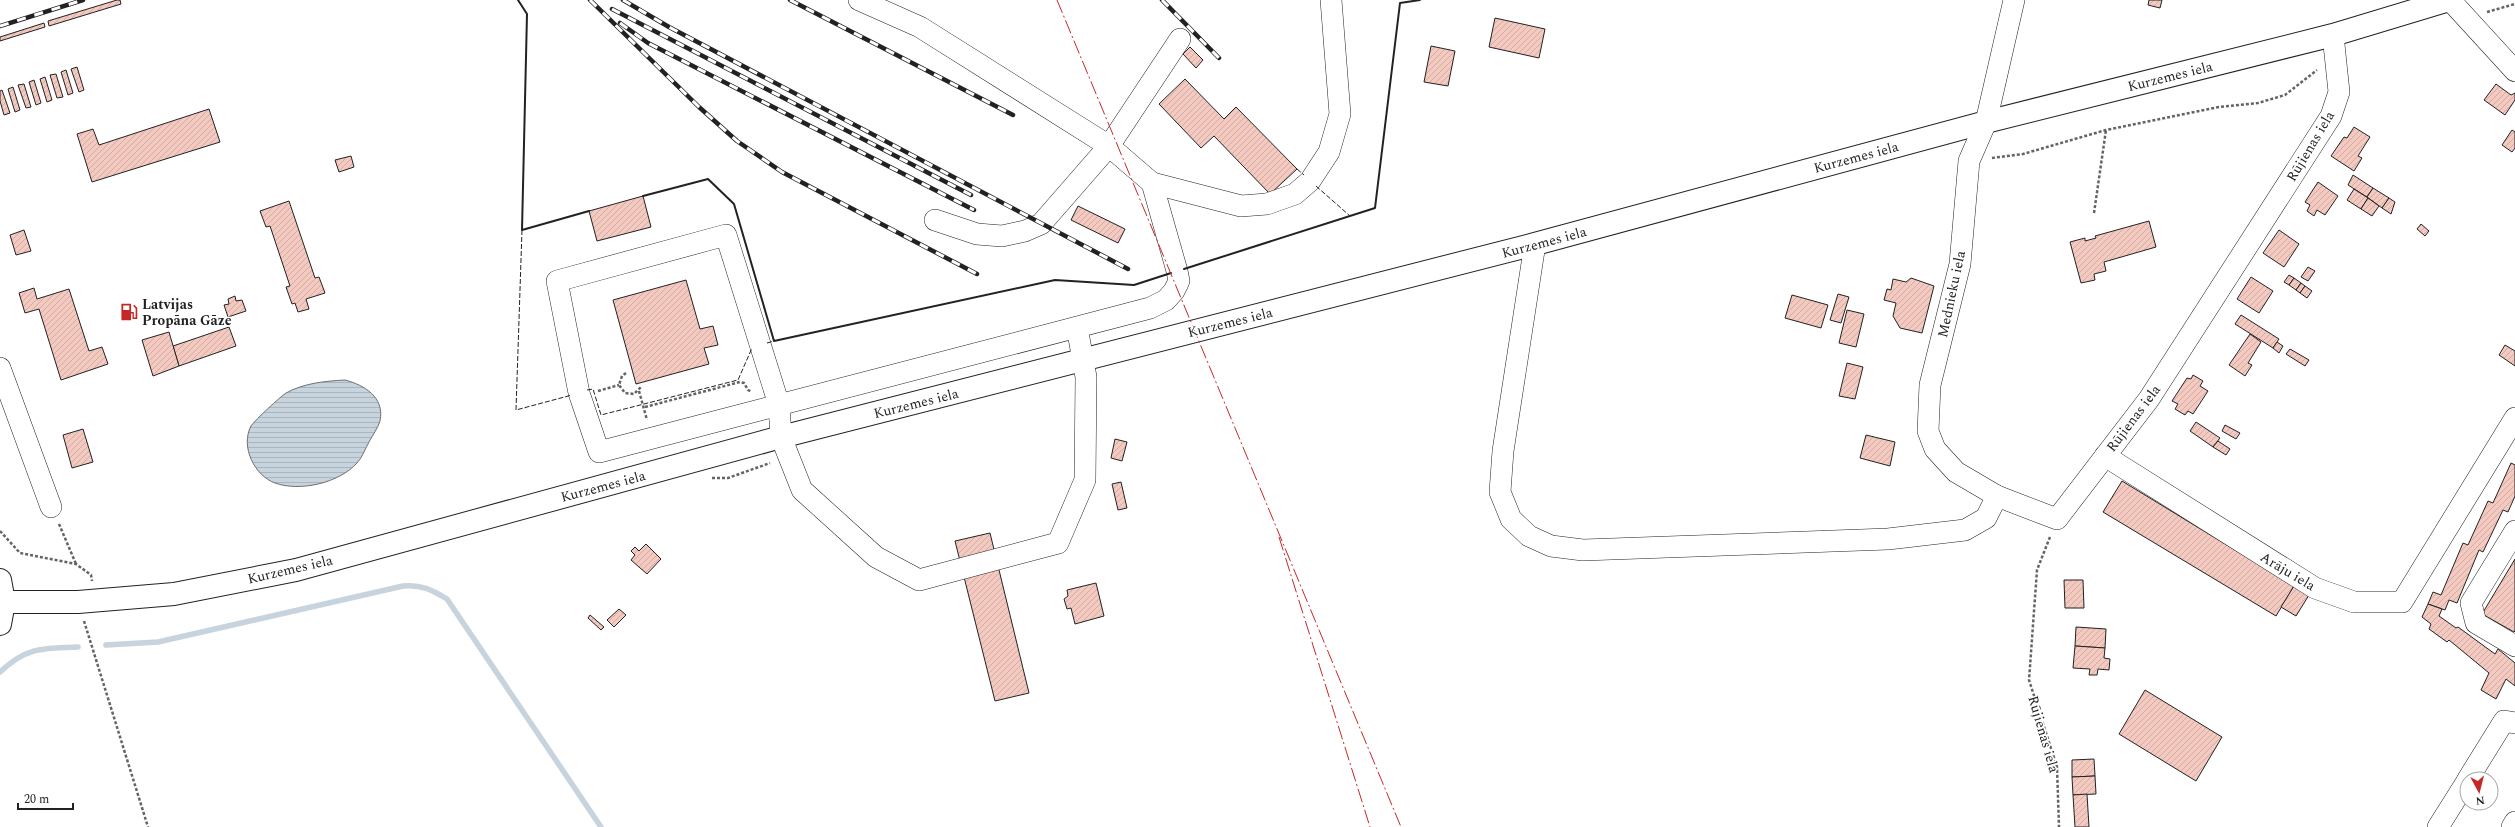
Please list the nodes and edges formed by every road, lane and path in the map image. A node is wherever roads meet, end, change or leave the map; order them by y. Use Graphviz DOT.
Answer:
graph roads {
  1 [pos="859,0"];
  2 [pos="1331,0"];
  3 [pos="2014,0"];
  4 [pos="2450,0"];
  5 [pos="2333,35"];
  6 [pos="1180,38"];
  7 [pos="2513,66"];
  8 [pos="1986,122"];
  9 [pos="2106,130"];
  10 [pos="1109,146"];
  11 [pos="1152,183"];
  12 [pos="2094,213"];
  13 [pos="935,220"];
  14 [pos="1535,244"];
  15 [pos="1078,327"];
  16 [pos="1084,359"];
  17 [pos="0,368"];
  18 [pos="626,373"];
  19 [pos="641,387"];
  20 [pos="639,392"];
  21 [pos="776,396"];
  22 [pos="645,408"];
  23 [pos="2515,418"];
  24 [pos="643,426"];
  25 [pos="780,437"];
  26 [pos="2104,456"];
  27 [pos="1996,496"];
  28 [pos="51,507"];
  29 [pos="2057,519"];
  30 [pos="2515,530"];
  31 [pos="0,531"];
  32 [pos="76,564"];
  33 [pos="0,580"];
  34 [pos="87,601"];
  35 [pos="4,602"];
  36 [pos="0,624"];
  37 [pos="2515,646"];
  38 [pos="2515,723"];
  39 [pos="2473,771"];
  40 [pos="2459,794"];
  41 [pos="2515,822"];
  42 [pos="148,827"];
  43 [pos="2059,827"];
  44 [pos="2438,827"];
  45 [pos="2512,827"];
  1 -- 10 [label="street"];
  2 -- 11 [label="street"];
  3 -- 8 [label="street, Mednieku iela"];
  4 -- 5 [label="highway, Kurzemes iela"];
  4 -- 7 [label="street"];
  5 -- 8 [label="highway, Kurzemes iela"];
  5 -- 26 [label="street, Rūjienas iela"];
  6 -- 10 [label="street"];
  8 -- 14 [label="highway, Kurzemes iela"];
  8 -- 27 [label="street, Mednieku iela"];
  9 -- 12 [label="path"];
  10 -- 11 [label="street"];
  10 -- 13 [label="street"];
  11 -- 15 [label="street"];
  14 -- 16 [label="highway, Kurzemes iela"];
  14 -- 27 [label="street"];
  15 -- 16 [label="street"];
  15 -- 21 [label="street"];
  16 -- 25 [label="highway, Kurzemes iela"];
  16 -- 25 [label="street"];
  17 -- 28 [label="street"];
  18 -- 20 [label="path"];
  19 -- 20 [label="path"];
  20 -- 22 [label="path"];
  21 -- 21 [label="street"];
  21 -- 22 [label="path"];
  21 -- 25 [label="street"];
  22 -- 24 [label="path"];
  23 -- 26 [label="street, Arāju iela"];
  25 -- 34 [label="highway, Kurzemes iela"];
  26 -- 29 [label="street, Rūjienas iela"];
  27 -- 29 [label="street, Mednieku iela"];
  28 -- 32 [label="path"];
  29 -- 43 [label="path, Rūjienas iela"];
  30 -- 37 [label="street"];
  31 -- 32 [label="path"];
  32 -- 34 [label="path"];
  33 -- 35 [label="highway"];
  34 -- 35 [label="highway, Kurzemes iela"];
  34 -- 42 [label="path"];
  35 -- 36 [label="highway"];
  38 -- 39 [label="street"];
  40 -- 44 [label="street"];
  41 -- 45 [label="street"];
}
